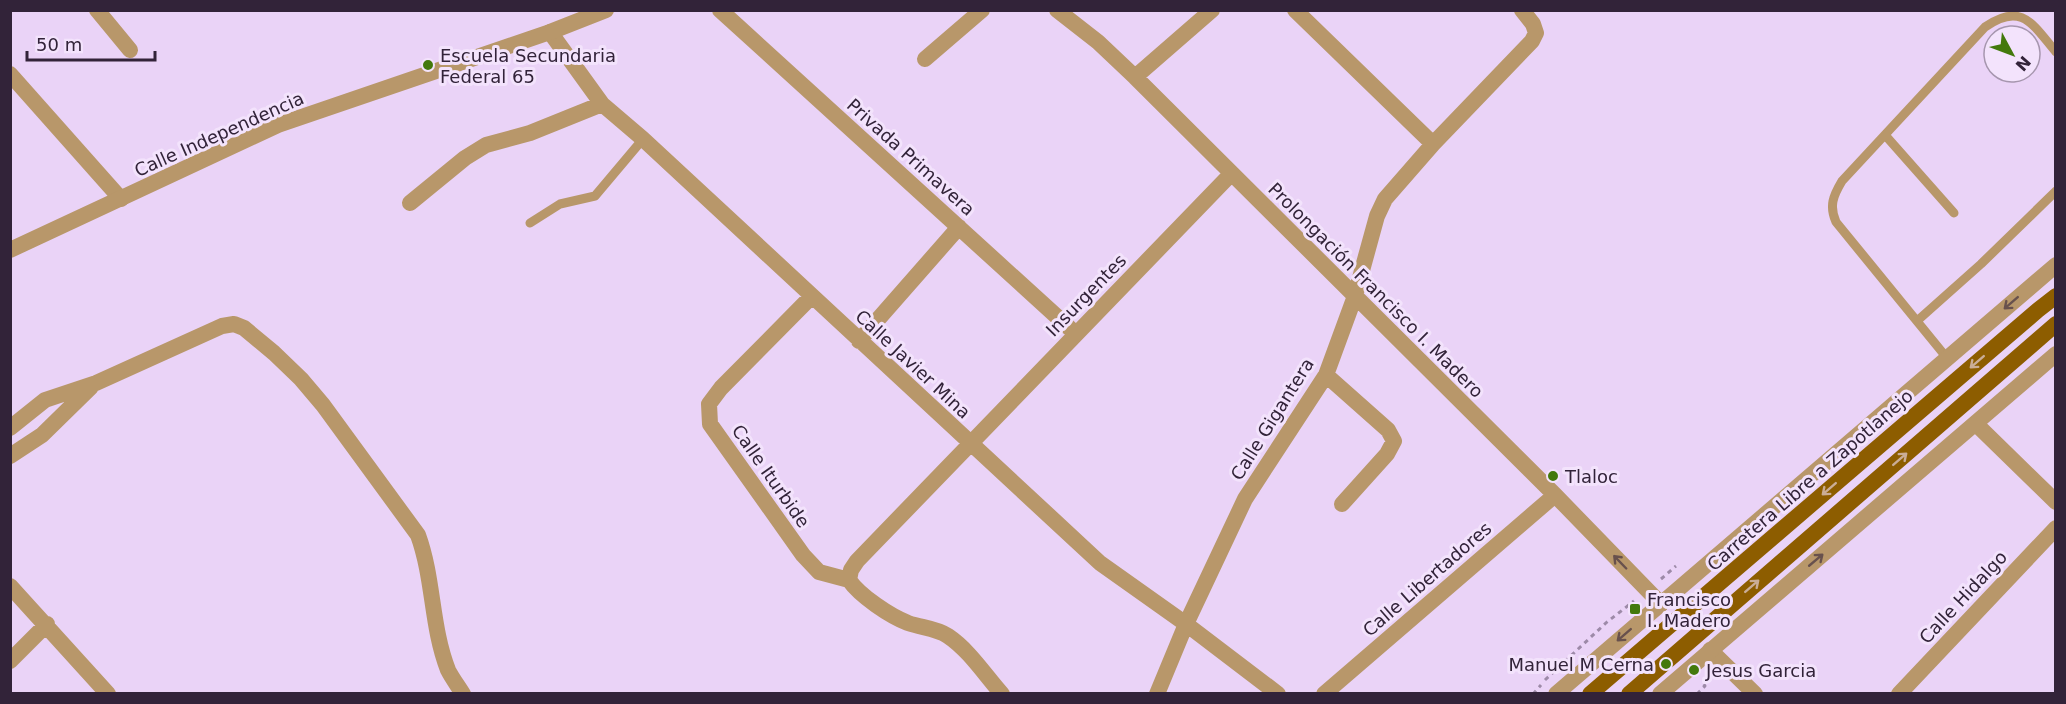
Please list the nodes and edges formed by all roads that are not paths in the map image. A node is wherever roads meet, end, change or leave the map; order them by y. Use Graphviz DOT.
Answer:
graph roads {
  1 [pos="97,10"];
  2 [pos="606,10"];
  3 [pos="720,10"];
  4 [pos="982,10"];
  5 [pos="1057,10"];
  6 [pos="1212,10"];
  7 [pos="1295,10"];
  8 [pos="1522,10"];
  9 [pos="2008,13"];
  10 [pos="549,32"];
  11 [pos="130,50"];
  12 [pos="2055,52"];
  13 [pos="925,59"];
  14 [pos="10,74"];
  15 [pos="1135,77"];
  16 [pos="602,104"];
  17 [pos="1885,135"];
  18 [pos="643,139"];
  19 [pos="1433,144"];
  20 [pos="1231,174"];
  21 [pos="2055,191"];
  22 [pos="121,199"];
  23 [pos="410,203"];
  24 [pos="1954,213"];
  25 [pos="530,223"];
  26 [pos="959,227"];
  27 [pos="10,250"];
  28 [pos="2052,270"];
  29 [pos="1355,296"];
  30 [pos="2055,296"];
  31 [pos="811,297"];
  32 [pos="1917,321"];
  33 [pos="2054,325"];
  34 [pos="1076,334"];
  35 [pos="859,341"];
  36 [pos="2055,354"];
  37 [pos="1947,358"];
  38 [pos="1326,375"];
  39 [pos="96,382"];
  40 [pos="1976,424"];
  41 [pos="10,428"];
  42 [pos="970,443"];
  43 [pos="10,456"];
  44 [pos="1555,495"];
  45 [pos="2055,502"];
  46 [pos="1342,504"];
  47 [pos="2055,528"];
  48 [pos="849,580"];
  49 [pos="10,586"];
  50 [pos="1661,604"];
  51 [pos="47,624"];
  52 [pos="1186,624"];
  53 [pos="1710,650"];
  54 [pos="10,661"];
  55 [pos="108,693"];
  56 [pos="463,693"];
  57 [pos="1002,693"];
  58 [pos="1157,693"];
  59 [pos="1278,693"];
  60 [pos="1324,693"];
  61 [pos="1556,693"];
  62 [pos="1590,693"];
  63 [pos="1629,693"];
  64 [pos="1660,693"];
  65 [pos="1755,693"];
  66 [pos="1899,693"];
  1 -- 11 [label="street"];
  2 -- 10 [label="street, Calle Independencia"];
  3 -- 26 [label="street, Privada Primavera"];
  4 -- 13 [label="street"];
  5 -- 15 [label="street, Prolongación Francisco I. Madero"];
  6 -- 15 [label="street"];
  7 -- 19 [label="street"];
  8 -- 19 [label="street, Calle Gigantera"];
  9 -- 12 [label="lane"];
  9 -- 17 [label="lane"];
  10 -- 16 [label="street, Calle Javier Mina"];
  10 -- 22 [label="street, Calle Independencia"];
  14 -- 22 [label="street"];
  15 -- 20 [label="street, Prolongación Francisco I. Madero"];
  16 -- 18 [label="street, Calle Javier Mina"];
  16 -- 23 [label="street"];
  17 -- 24 [label="lane"];
  17 -- 32 [label="lane"];
  18 -- 25 [label="lane"];
  18 -- 31 [label="street, Calle Javier Mina"];
  19 -- 29 [label="street, Calle Gigantera"];
  20 -- 29 [label="street, Prolongación Francisco I. Madero"];
  20 -- 34 [label="street, Insurgentes"];
  21 -- 32 [label="lane"];
  22 -- 27 [label="street, Calle Independencia"];
  26 -- 34 [label="street, Privada Primavera"];
  26 -- 35 [label="street"];
  28 -- 37 [label="street, one-way"];
  29 -- 38 [label="street, Calle Gigantera"];
  29 -- 44 [label="street, Prolongación Francisco I. Madero"];
  30 -- 62 [label="main road, Carretera Libre a Zapotlanejo, one-way"];
  31 -- 35 [label="street, Calle Javier Mina"];
  31 -- 48 [label="street, Calle Iturbide"];
  32 -- 37 [label="lane"];
  63 -- 33 [label="main road, one-way"];
  34 -- 42 [label="street, Insurgentes"];
  35 -- 42 [label="street, Calle Javier Mina"];
  36 -- 40 [label="street"];
  37 -- 50 [label="street"];
  38 -- 46 [label="street"];
  38 -- 52 [label="street, Calle Gigantera"];
  39 -- 41 [label="street"];
  39 -- 43 [label="street"];
  39 -- 56 [label="street"];
  40 -- 45 [label="street"];
  53 -- 40 [label="street, one-way"];
  42 -- 48 [label="street, Insurgentes"];
  42 -- 52 [label="street, Calle Javier Mina"];
  50 -- 44 [label="street, Prolongación Francisco I. Madero, one-way"];
  44 -- 60 [label="street, Calle Libertadores"];
  47 -- 66 [label="street, Calle Hidalgo"];
  48 -- 57 [label="street"];
  49 -- 51 [label="street"];
  50 -- 61 [label="street, one-way"];
  51 -- 54 [label="street"];
  51 -- 55 [label="street"];
  52 -- 58 [label="street, Calle Gigantera"];
  52 -- 59 [label="street, Calle Javier Mina"];
  53 -- 64 [label="street"];
  53 -- 65 [label="street"];
}
